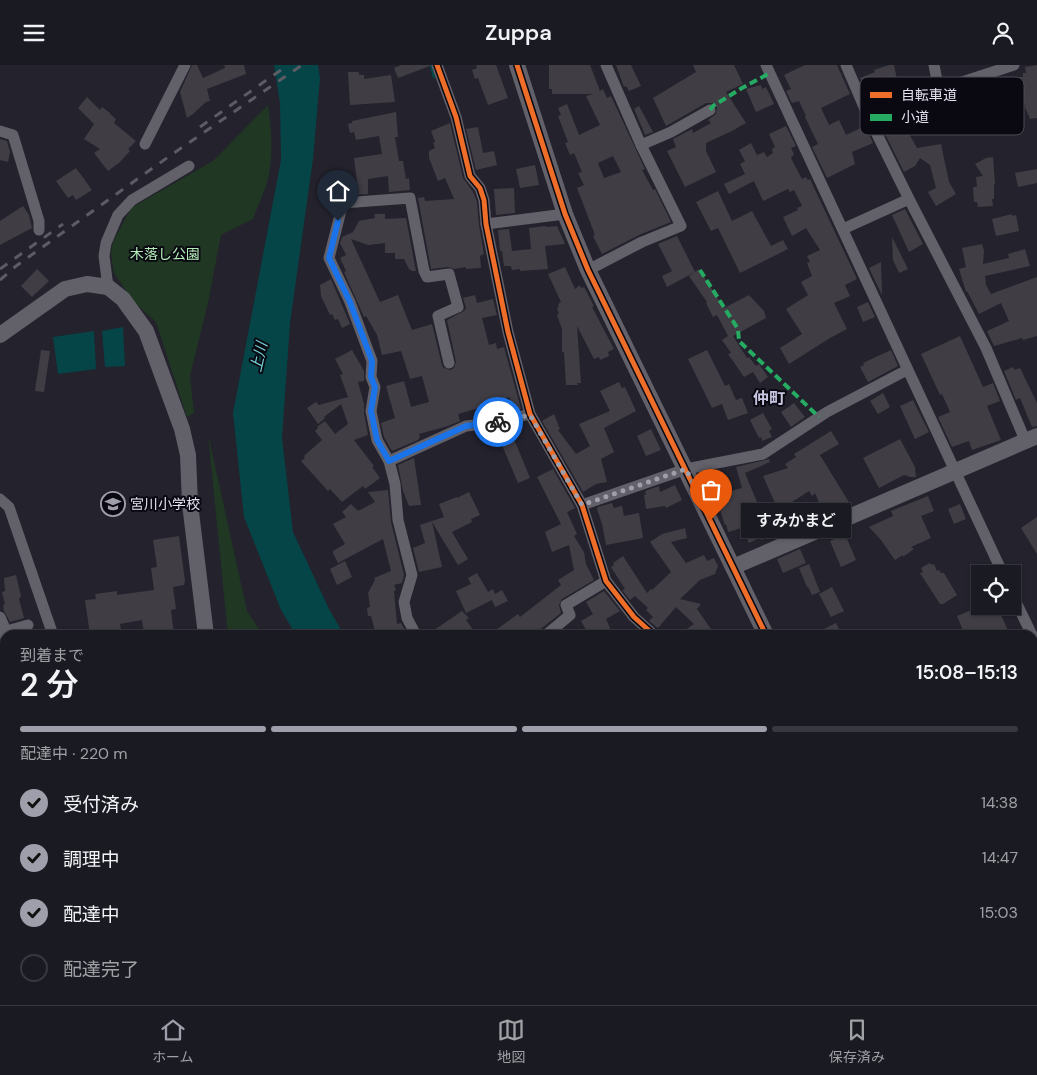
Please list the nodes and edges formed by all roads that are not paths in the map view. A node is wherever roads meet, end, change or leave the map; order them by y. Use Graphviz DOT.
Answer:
graph roads {
  1 [pos="185,65"];
  2 [pos="437,65"];
  3 [pos="516,65"];
  4 [pos="606,65"];
  5 [pos="766,65"];
  6 [pos="846,65"];
  7 [pos="1014,65"];
  8 [pos="979,77"];
  9 [pos="860,97"];
  10 [pos="710,110"];
  11 [pos="0,131"];
  12 [pos="877,135"];
  13 [pos="145,144"];
  14 [pos="641,145"];
  15 [pos="189,166"];
  16 [pos="908,199"];
  17 [pos="565,214"];
  18 [pos="486,224"];
  19 [pos="843,229"];
  20 [pos="39,230"];
  21 [pos="588,270"];
  22 [pos="108,287"];
  23 [pos="0,335"];
  24 [pos="449,363"];
  25 [pos="907,370"];
  26 [pos="530,415"];
  27 [pos="1031,438"];
  28 [pos="389,461"];
  29 [pos="686,469"];
  30 [pos="955,472"];
  31 [pos="0,499"];
  32 [pos="582,505"];
  33 [pos="999,565"];
  34 [pos="733,567"];
  35 [pos="606,581"];
  36 [pos="1021,613"];
  37 [pos="0,617"];
  38 [pos="28,625"];
  39 [pos="3,630"];
  40 [pos="10,630"];
  41 [pos="51,630"];
  42 [pos="205,630"];
  43 [pos="413,630"];
  44 [pos="552,630"];
  45 [pos="648,630"];
  46 [pos="764,630"];
  47 [pos="1029,630"];
  1 -- 13 [label="street"];
  2 -- 18 [label="street"];
  3 -- 17 [label="street"];
  4 -- 14 [label="street"];
  5 -- 19 [label="street"];
  6 -- 9 [label="street"];
  7 -- 8 [label="street"];
  10 -- 14 [label="street"];
  11 -- 20 [label="street"];
  12 -- 16 [label="street"];
  14 -- 21 [label="street"];
  15 -- 22 [label="street"];
  16 -- 19 [label="street"];
  16 -- 27 [label="street"];
  17 -- 18 [label="street"];
  17 -- 21 [label="street"];
  18 -- 26 [label="street"];
  19 -- 25 [label="street"];
  21 -- 29 [label="street"];
  22 -- 23 [label="street"];
  22 -- 42 [label="street"];
  24 -- 28 [label="street"];
  25 -- 29 [label="street"];
  25 -- 30 [label="street"];
  26 -- 28 [label="street"];
  26 -- 32 [label="street"];
  27 -- 30 [label="street"];
  28 -- 43 [label="street"];
  29 -- 32 [label="street"];
  29 -- 34 [label="street"];
  30 -- 33 [label="street"];
  30 -- 34 [label="street"];
  31 -- 41 [label="street"];
  32 -- 35 [label="street"];
  34 -- 46 [label="street"];
  35 -- 44 [label="street"];
  35 -- 45 [label="street"];
  36 -- 47 [label="street"];
  37 -- 39 [label="street"];
  38 -- 40 [label="street"];
}
